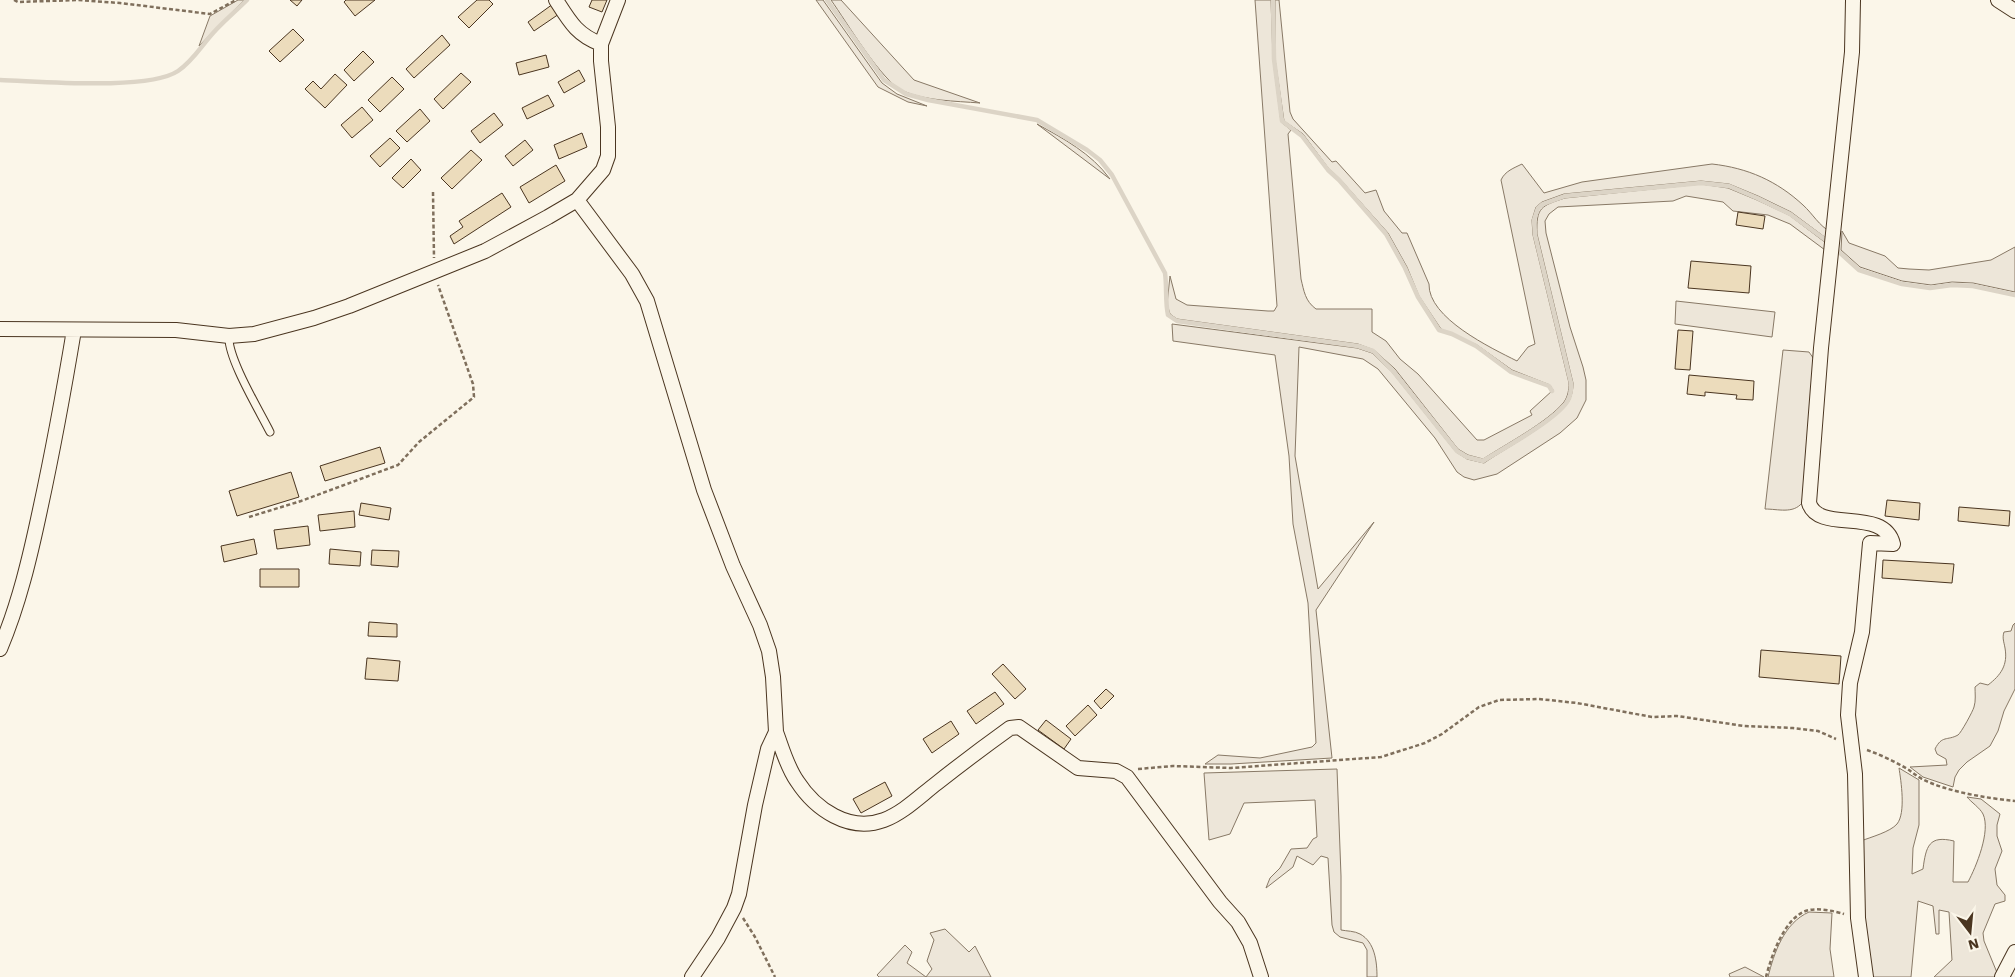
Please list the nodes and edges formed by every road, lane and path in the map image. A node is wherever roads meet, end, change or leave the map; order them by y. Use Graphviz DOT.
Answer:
graph roads {
  1 [pos="14,0"];
  2 [pos="236,0"];
  3 [pos="556,0"];
  4 [pos="618,0"];
  5 [pos="1853,0"];
  6 [pos="1998,0"];
  7 [pos="2015,11"];
  8 [pos="601,44"];
  9 [pos="433,192"];
  10 [pos="577,200"];
  11 [pos="435,270"];
  12 [pos="0,329"];
  13 [pos="74,330"];
  14 [pos="229,336"];
  15 [pos="270,432"];
  16 [pos="249,517"];
  17 [pos="0,649"];
  18 [pos="776,732"];
  19 [pos="1852,747"];
  20 [pos="1116,770"];
  21 [pos="2015,801"];
  22 [pos="734,908"];
  23 [pos="1858,918"];
  24 [pos="2015,952"];
  25 [pos="692,977"];
  26 [pos="775,977"];
  27 [pos="1261,977"];
  28 [pos="1766,977"];
  29 [pos="1866,977"];
  30 [pos="2002,977"];
  1 -- 2 [label="path"];
  3 -- 8 [label="street"];
  4 -- 8 [label="street"];
  5 -- 19 [label="street"];
  6 -- 7 [label="street"];
  8 -- 10 [label="street"];
  9 -- 11 [label="path"];
  10 -- 11 [label="street"];
  10 -- 18 [label="street"];
  11 -- 14 [label="street"];
  11 -- 16 [label="path"];
  12 -- 13 [label="street"];
  13 -- 14 [label="street"];
  13 -- 17 [label="street"];
  14 -- 15 [label="lane"];
  18 -- 20 [label="street"];
  18 -- 22 [label="street"];
  19 -- 20 [label="path"];
  19 -- 21 [label="path"];
  19 -- 23 [label="street"];
  20 -- 27 [label="street"];
  22 -- 25 [label="street"];
  22 -- 26 [label="path"];
  23 -- 28 [label="path"];
  23 -- 29 [label="street"];
  24 -- 30 [label="street"];
}
